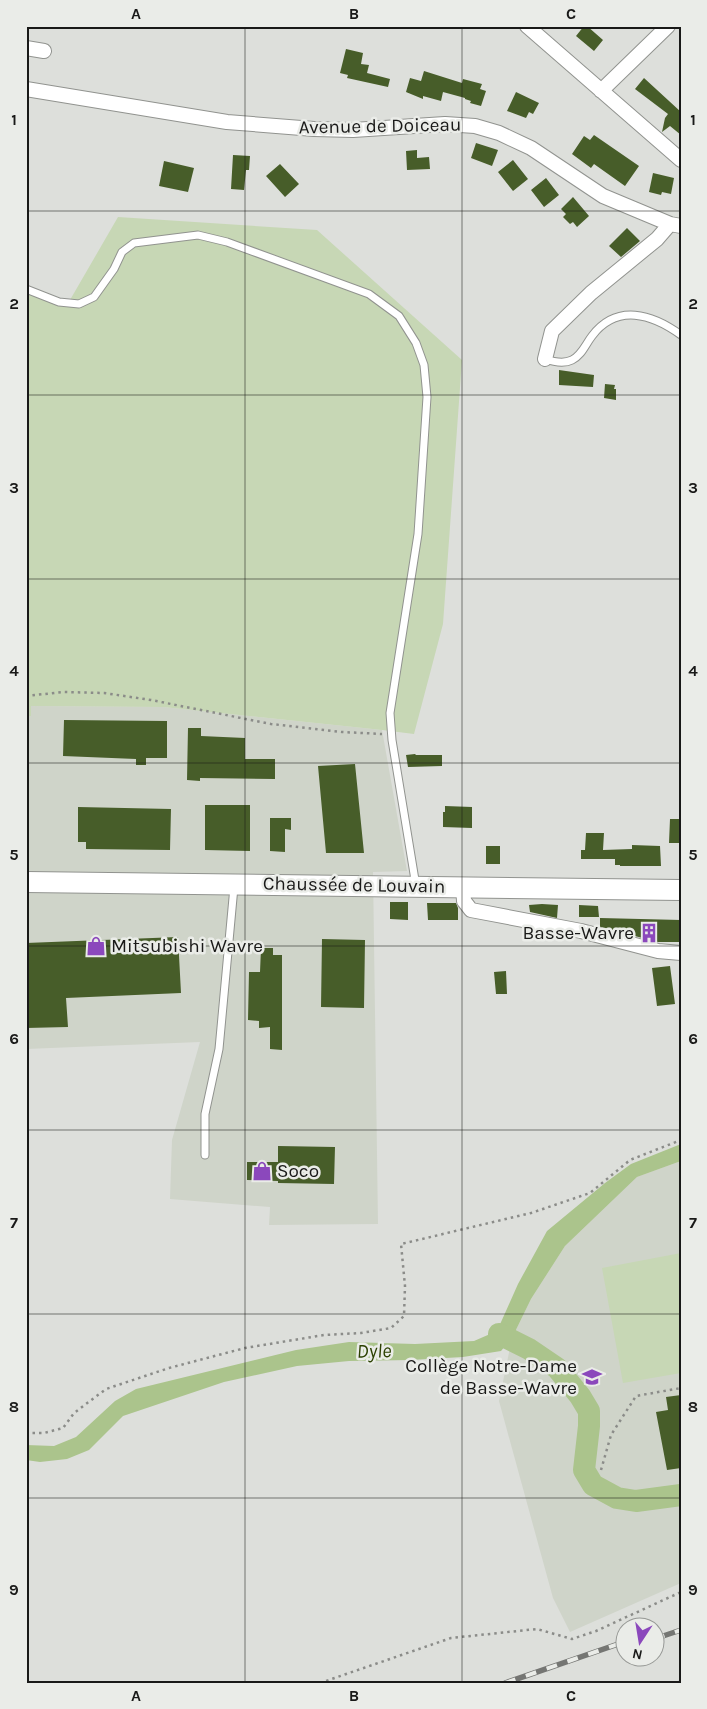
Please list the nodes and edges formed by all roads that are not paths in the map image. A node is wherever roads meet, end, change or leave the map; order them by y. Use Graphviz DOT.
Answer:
graph roads {
  1 [pos="668,26"];
  2 [pos="536,29"];
  3 [pos="26,48"];
  4 [pos="44,50"];
  5 [pos="26,90"];
  6 [pos="601,91"];
  7 [pos="681,160"];
  8 [pos="676,225"];
  9 [pos="26,289"];
  10 [pos="681,335"];
  11 [pos="546,359"];
  12 [pos="26,882"];
  13 [pos="235,884"];
  14 [pos="416,886"];
  15 [pos="463,887"];
  16 [pos="681,890"];
  17 [pos="681,953"];
  18 [pos="206,1154"];
  1 -- 6 [label="street"];
  2 -- 6 [label="street"];
  3 -- 4 [label="street"];
  5 -- 8 [label="street, Avenue de Doiceau"];
  6 -- 7 [label="street"];
  8 -- 11 [label="street"];
  9 -- 14 [label="lane"];
  10 -- 11 [label="lane"];
  12 -- 13 [label="main road, Chaussée de Louvain"];
  13 -- 14 [label="main road, Chaussée de Louvain"];
  13 -- 18 [label="lane"];
  14 -- 15 [label="main road, Chaussée de Louvain"];
  15 -- 16 [label="main road, Chaussée de Louvain"];
  15 -- 17 [label="street"];
}
